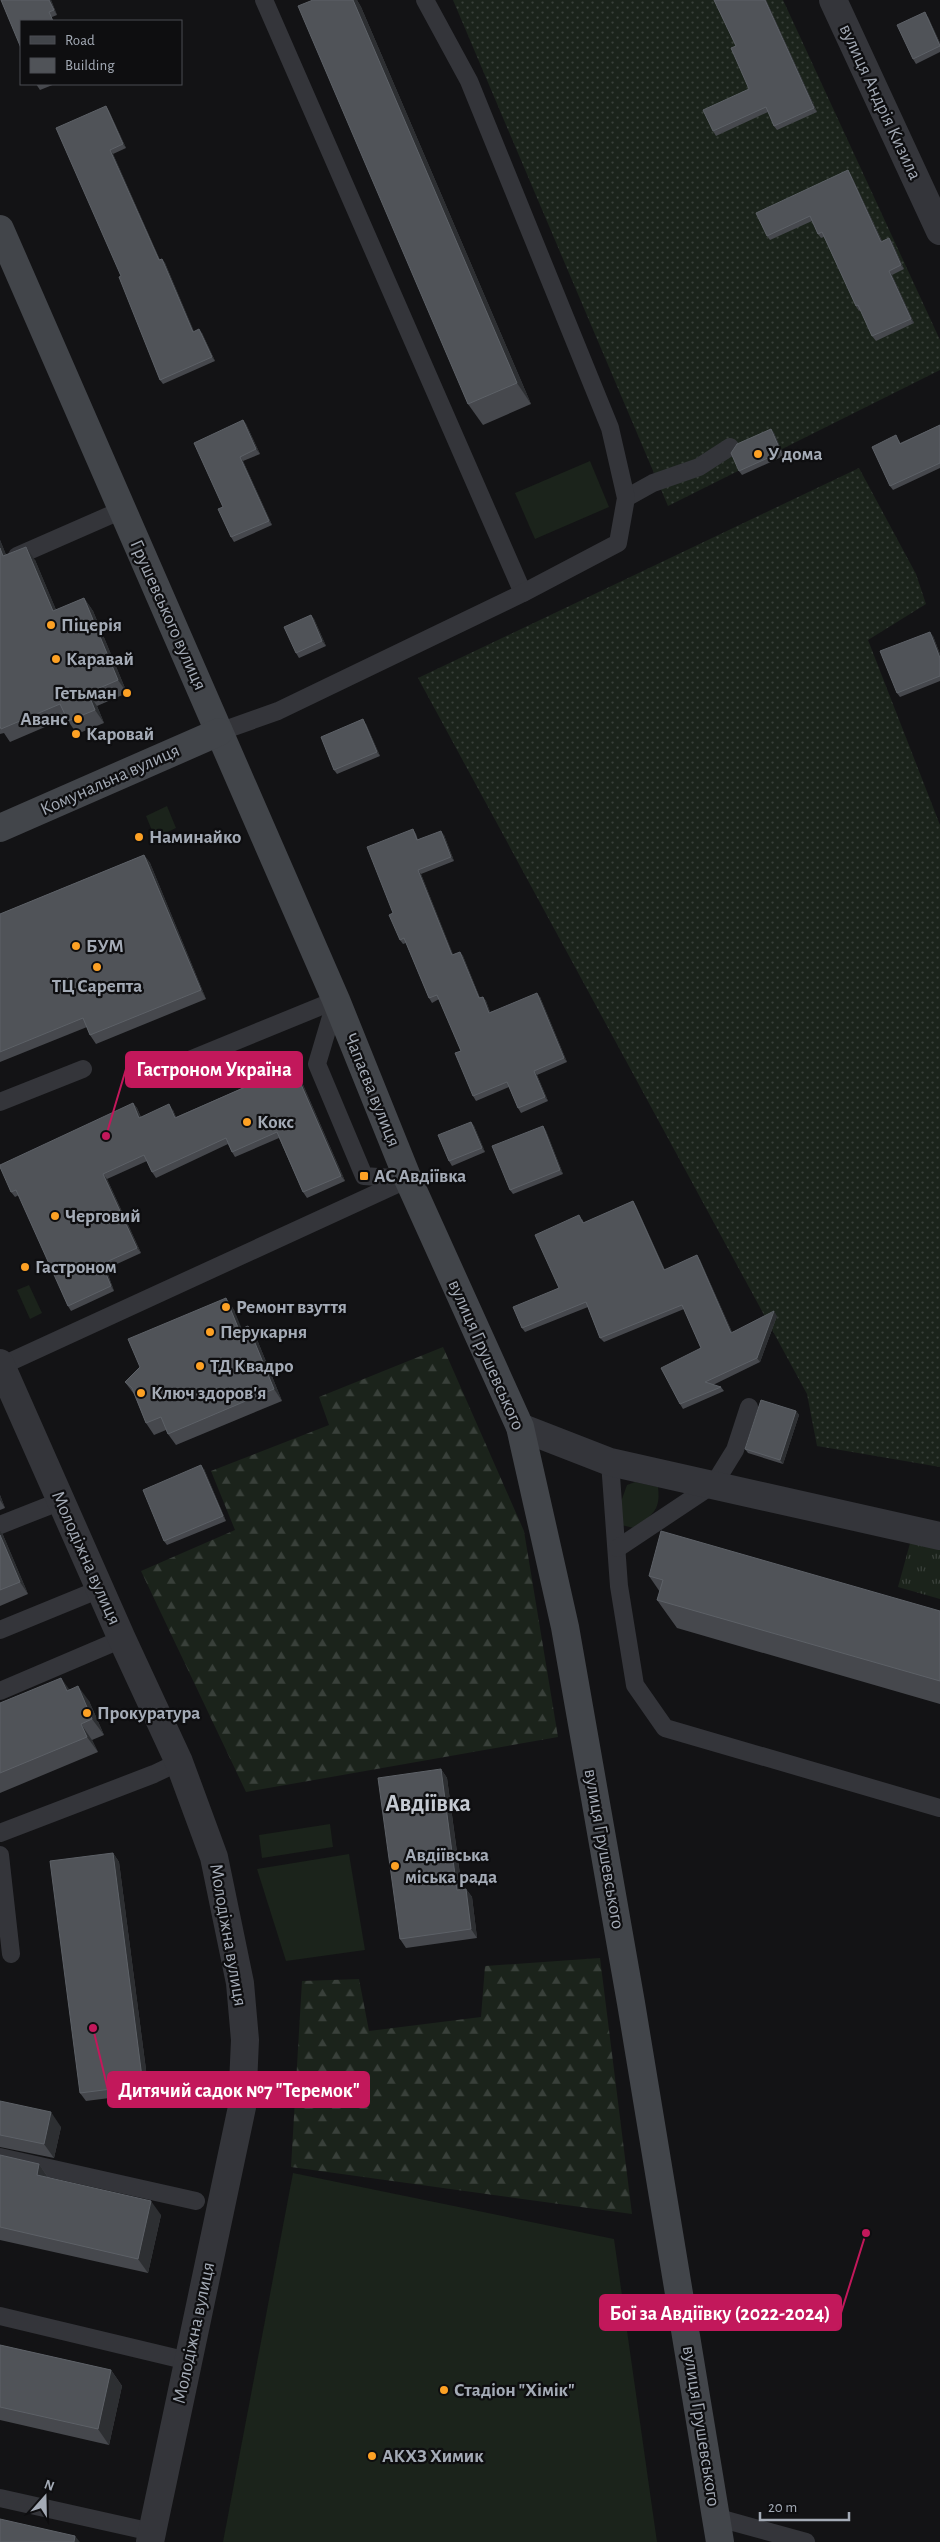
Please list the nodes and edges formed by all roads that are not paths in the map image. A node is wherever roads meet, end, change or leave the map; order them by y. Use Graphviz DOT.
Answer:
graph roads {
  1 [pos="264,0"];
  2 [pos="425,0"];
  3 [pos="833,0"];
  4 [pos="0,229"];
  5 [pos="940,231"];
  6 [pos="730,447"];
  7 [pos="626,498"];
  8 [pos="122,510"];
  9 [pos="16,556"];
  10 [pos="523,593"];
  11 [pos="219,732"];
  12 [pos="0,828"];
  13 [pos="336,1000"];
  14 [pos="83,1069"];
  15 [pos="142,1079"];
  16 [pos="0,1102"];
  17 [pos="408,1179"];
  18 [pos="1,1364"];
  19 [pos="749,1407"];
  20 [pos="520,1427"];
  21 [pos="610,1462"];
  22 [pos="714,1484"];
  23 [pos="61,1501"];
  24 [pos="0,1525"];
  25 [pos="940,1536"];
  26 [pos="618,1548"];
  27 [pos="100,1589"];
  28 [pos="0,1630"];
  29 [pos="122,1639"];
  30 [pos="0,1691"];
  31 [pos="179,1762"];
  32 [pos="940,1808"];
  33 [pos="0,1833"];
  34 [pos="0,1855"];
  35 [pos="11,1954"];
  36 [pos="0,2158"];
  37 [pos="196,2201"];
  38 [pos="0,2316"];
  39 [pos="188,2361"];
  40 [pos="0,2498"];
  41 [pos="717,2529"];
  42 [pos="151,2537"];
  43 [pos="806,2542"];
  1 -- 10 [label="lane"];
  2 -- 7 [label="lane"];
  3 -- 5 [label="street, вулиця Андрія Кизила"];
  4 -- 8 [label="main road, Грушевського вулиця"];
  6 -- 7 [label="lane"];
  7 -- 10 [label="lane"];
  8 -- 9 [label="lane"];
  8 -- 11 [label="main road, Грушевського вулиця"];
  10 -- 11 [label="lane"];
  11 -- 12 [label="main road, Комунальна вулиця"];
  11 -- 13 [label="main road, Грушевського вулиця"];
  13 -- 15 [label="lane"];
  13 -- 17 [label="main road, Чапаєва вулиця"];
  13 -- 17 [label="lane"];
  14 -- 16 [label="lane"];
  17 -- 18 [label="lane"];
  17 -- 20 [label="main road, вулиця Грушевського"];
  18 -- 23 [label="street, Молодіжна вулиця"];
  19 -- 22 [label="lane"];
  20 -- 21 [label="street"];
  20 -- 41 [label="main road, вулиця Грушевського"];
  21 -- 22 [label="street"];
  21 -- 26 [label="lane"];
  22 -- 25 [label="street"];
  22 -- 26 [label="lane"];
  23 -- 24 [label="lane"];
  23 -- 27 [label="street, Молодіжна вулиця"];
  26 -- 32 [label="lane"];
  27 -- 28 [label="lane"];
  27 -- 29 [label="street, Молодіжна вулиця"];
  29 -- 30 [label="lane"];
  29 -- 31 [label="street, Молодіжна вулиця"];
  31 -- 33 [label="lane"];
  31 -- 39 [label="street, Молодіжна вулиця"];
  34 -- 35 [label="lane"];
  36 -- 37 [label="lane"];
  38 -- 39 [label="lane"];
  39 -- 42 [label="street, Молодіжна вулиця"];
  40 -- 42 [label="lane"];
  41 -- 43 [label="lane"];
}
